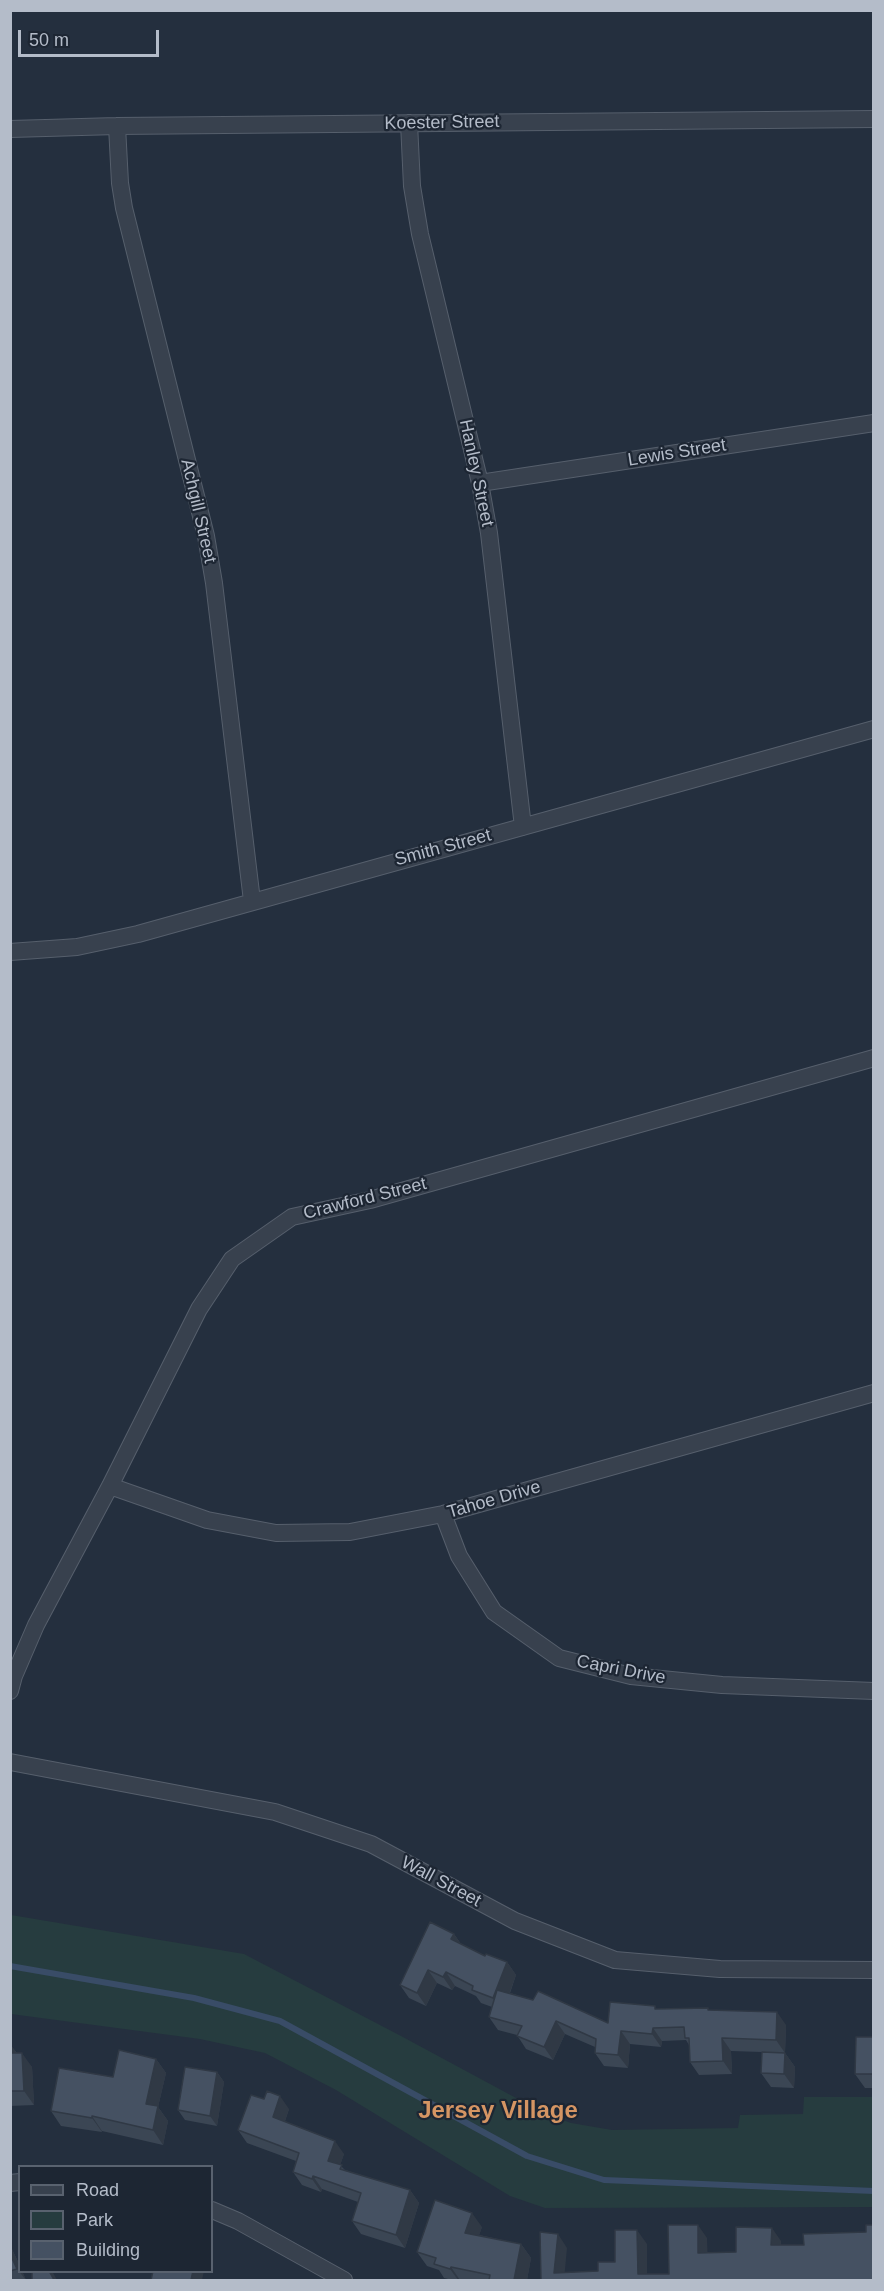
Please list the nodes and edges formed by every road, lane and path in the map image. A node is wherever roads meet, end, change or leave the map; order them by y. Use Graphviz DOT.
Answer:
graph roads {
  1 [pos="873,119"];
  2 [pos="409,123"];
  3 [pos="117,126"];
  4 [pos="10,129"];
  5 [pos="873,423"];
  6 [pos="480,483"];
  7 [pos="873,729"];
  8 [pos="523,826"];
  9 [pos="252,901"];
  10 [pos="10,952"];
  11 [pos="873,1058"];
  12 [pos="873,1393"];
  13 [pos="110,1486"];
  14 [pos="443,1514"];
  15 [pos="10,1691"];
  16 [pos="873,1692"];
  17 [pos="10,1762"];
  18 [pos="873,1970"];
  19 [pos="213,2210"];
  20 [pos="344,2280"];
  1 -- 2 [label="street, Koester Street"];
  2 -- 3 [label="street, Koester Street"];
  2 -- 6 [label="street, Hanley Street"];
  3 -- 4 [label="street, Koester Street"];
  3 -- 9 [label="street, Achgill Street"];
  5 -- 6 [label="street, Lewis Street"];
  6 -- 8 [label="street, Hanley Street"];
  7 -- 8 [label="street, Smith Street"];
  8 -- 9 [label="street, Smith Street"];
  9 -- 10 [label="street, Smith Street"];
  11 -- 13 [label="street, Crawford Street"];
  12 -- 14 [label="street, Tahoe Drive"];
  13 -- 14 [label="street, Tahoe Drive"];
  13 -- 15 [label="street, Crawford Street"];
  14 -- 16 [label="street, Capri Drive"];
  17 -- 18 [label="street, Wall Street"];
  19 -- 20 [label="street"];
}
